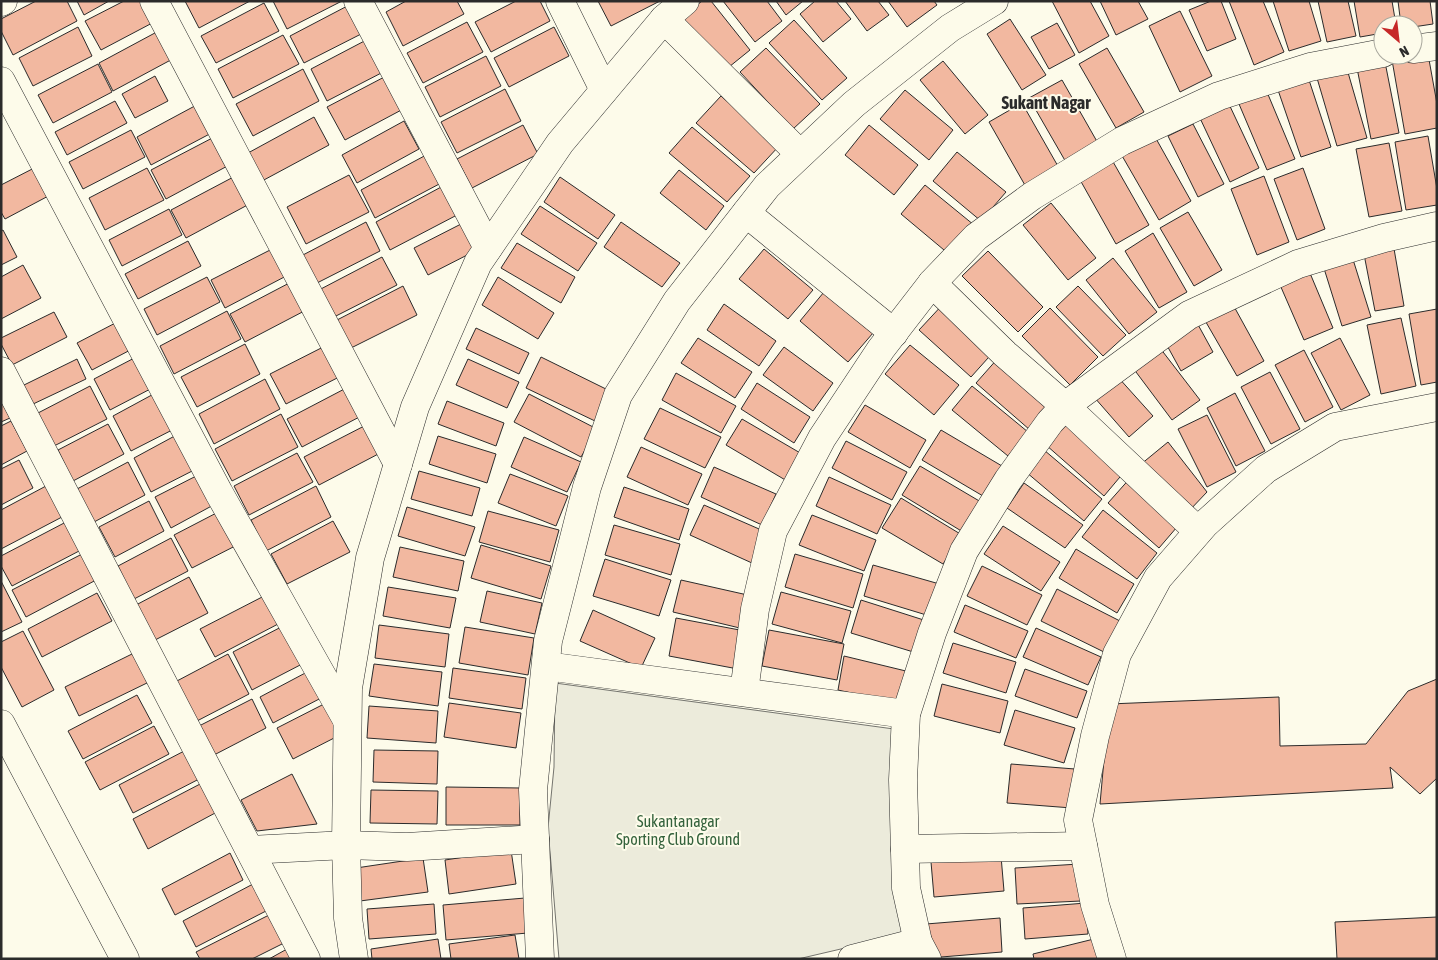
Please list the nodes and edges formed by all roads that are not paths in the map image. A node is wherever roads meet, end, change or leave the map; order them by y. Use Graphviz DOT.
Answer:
graph roads {
  1 [pos="154,1"];
  2 [pos="358,1"];
  3 [pos="560,1"];
  4 [pos="684,1"];
  5 [pos="994,1"];
  6 [pos="664,19"];
  7 [pos="1437,46"];
  8 [pos="1423,48"];
  9 [pos="1373,55"];
  10 [pos="1,81"];
  11 [pos="604,90"];
  12 [pos="800,154"];
  13 [pos="746,213"];
  14 [pos="1437,226"];
  15 [pos="488,248"];
  16 [pos="932,283"];
  17 [pos="894,333"];
  18 [pos="1,370"];
  19 [pos="1065,406"];
  20 [pos="1437,407"];
  21 [pos="398,464"];
  22 [pos="1198,531"];
  23 [pos="546,666"];
  24 [pos="744,692"];
  25 [pos="906,714"];
  26 [pos="347,720"];
  27 [pos="1,724"];
  28 [pos="535,839"];
  29 [pos="346,845"];
  30 [pos="1083,846"];
  31 [pos="250,850"];
  32 [pos="905,850"];
  33 [pos="923,950"];
  34 [pos="125,959"];
  35 [pos="306,959"];
  36 [pos="354,959"];
  37 [pos="540,959"];
  38 [pos="852,959"];
  39 [pos="1112,959"];
  1 -- 21 [label="street"];
  2 -- 15 [label="street"];
  3 -- 11 [label="street"];
  4 -- 6 [label="street"];
  5 -- 12 [label="street"];
  6 -- 11 [label="street"];
  6 -- 12 [label="street"];
  7 -- 8 [label="street"];
  9 -- 16 [label="street"];
  10 -- 26 [label="street"];
  11 -- 15 [label="street"];
  12 -- 13 [label="street"];
  13 -- 17 [label="street"];
  13 -- 23 [label="street"];
  14 -- 19 [label="street"];
  15 -- 21 [label="street"];
  16 -- 17 [label="street"];
  16 -- 19 [label="street"];
  17 -- 24 [label="street"];
  18 -- 31 [label="street"];
  19 -- 22 [label="street"];
  19 -- 25 [label="street"];
  20 -- 22 [label="street"];
  21 -- 26 [label="street"];
  22 -- 30 [label="street"];
  23 -- 24 [label="street"];
  23 -- 28 [label="street"];
  24 -- 25 [label="street"];
  25 -- 32 [label="street"];
  26 -- 29 [label="street"];
  27 -- 34 [label="street"];
  28 -- 29 [label="street"];
  28 -- 37 [label="street"];
  29 -- 31 [label="street"];
  29 -- 36 [label="street"];
  30 -- 32 [label="street"];
  30 -- 39 [label="street"];
  31 -- 35 [label="street"];
  32 -- 33 [label="street"];
  33 -- 38 [label="street"];
}
